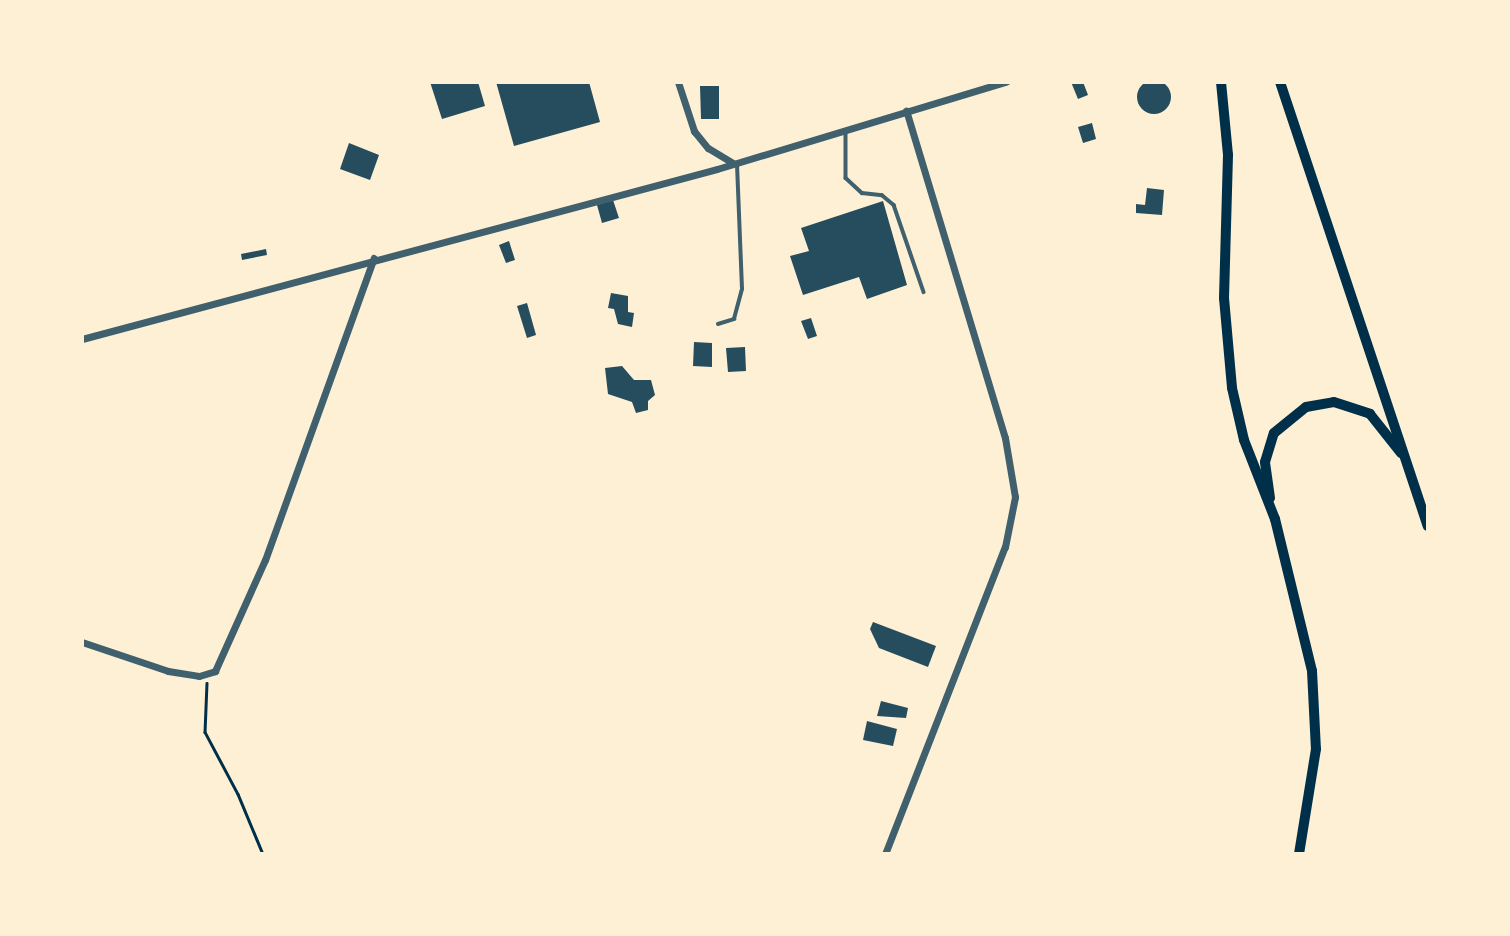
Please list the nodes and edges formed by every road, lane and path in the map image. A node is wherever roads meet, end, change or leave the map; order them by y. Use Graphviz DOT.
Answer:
graph roads {
  1 [pos="678,82"];
  2 [pos="1006,82"];
  3 [pos="1222,82"];
  4 [pos="1280,82"];
  5 [pos="906,111"];
  6 [pos="846,129"];
  7 [pos="735,162"];
  8 [pos="374,258"];
  9 [pos="924,292"];
  10 [pos="718,324"];
  11 [pos="82,339"];
  12 [pos="1407,461"];
  13 [pos="1275,519"];
  14 [pos="1428,526"];
  15 [pos="82,642"];
  16 [pos="199,676"];
  17 [pos="263,854"];
  18 [pos="885,854"];
  19 [pos="1299,854"];
  1 -- 7 [label="street"];
  2 -- 5 [label="street"];
  3 -- 13 [label="highway"];
  4 -- 12 [label="highway"];
  5 -- 6 [label="street"];
  5 -- 18 [label="street"];
  6 -- 7 [label="street"];
  6 -- 9 [label="lane"];
  7 -- 8 [label="street"];
  7 -- 10 [label="lane"];
  8 -- 11 [label="street"];
  8 -- 16 [label="street"];
  12 -- 13 [label="highway"];
  12 -- 14 [label="highway"];
  13 -- 19 [label="highway"];
  15 -- 16 [label="street"];
  16 -- 17 [label="path"];
}
